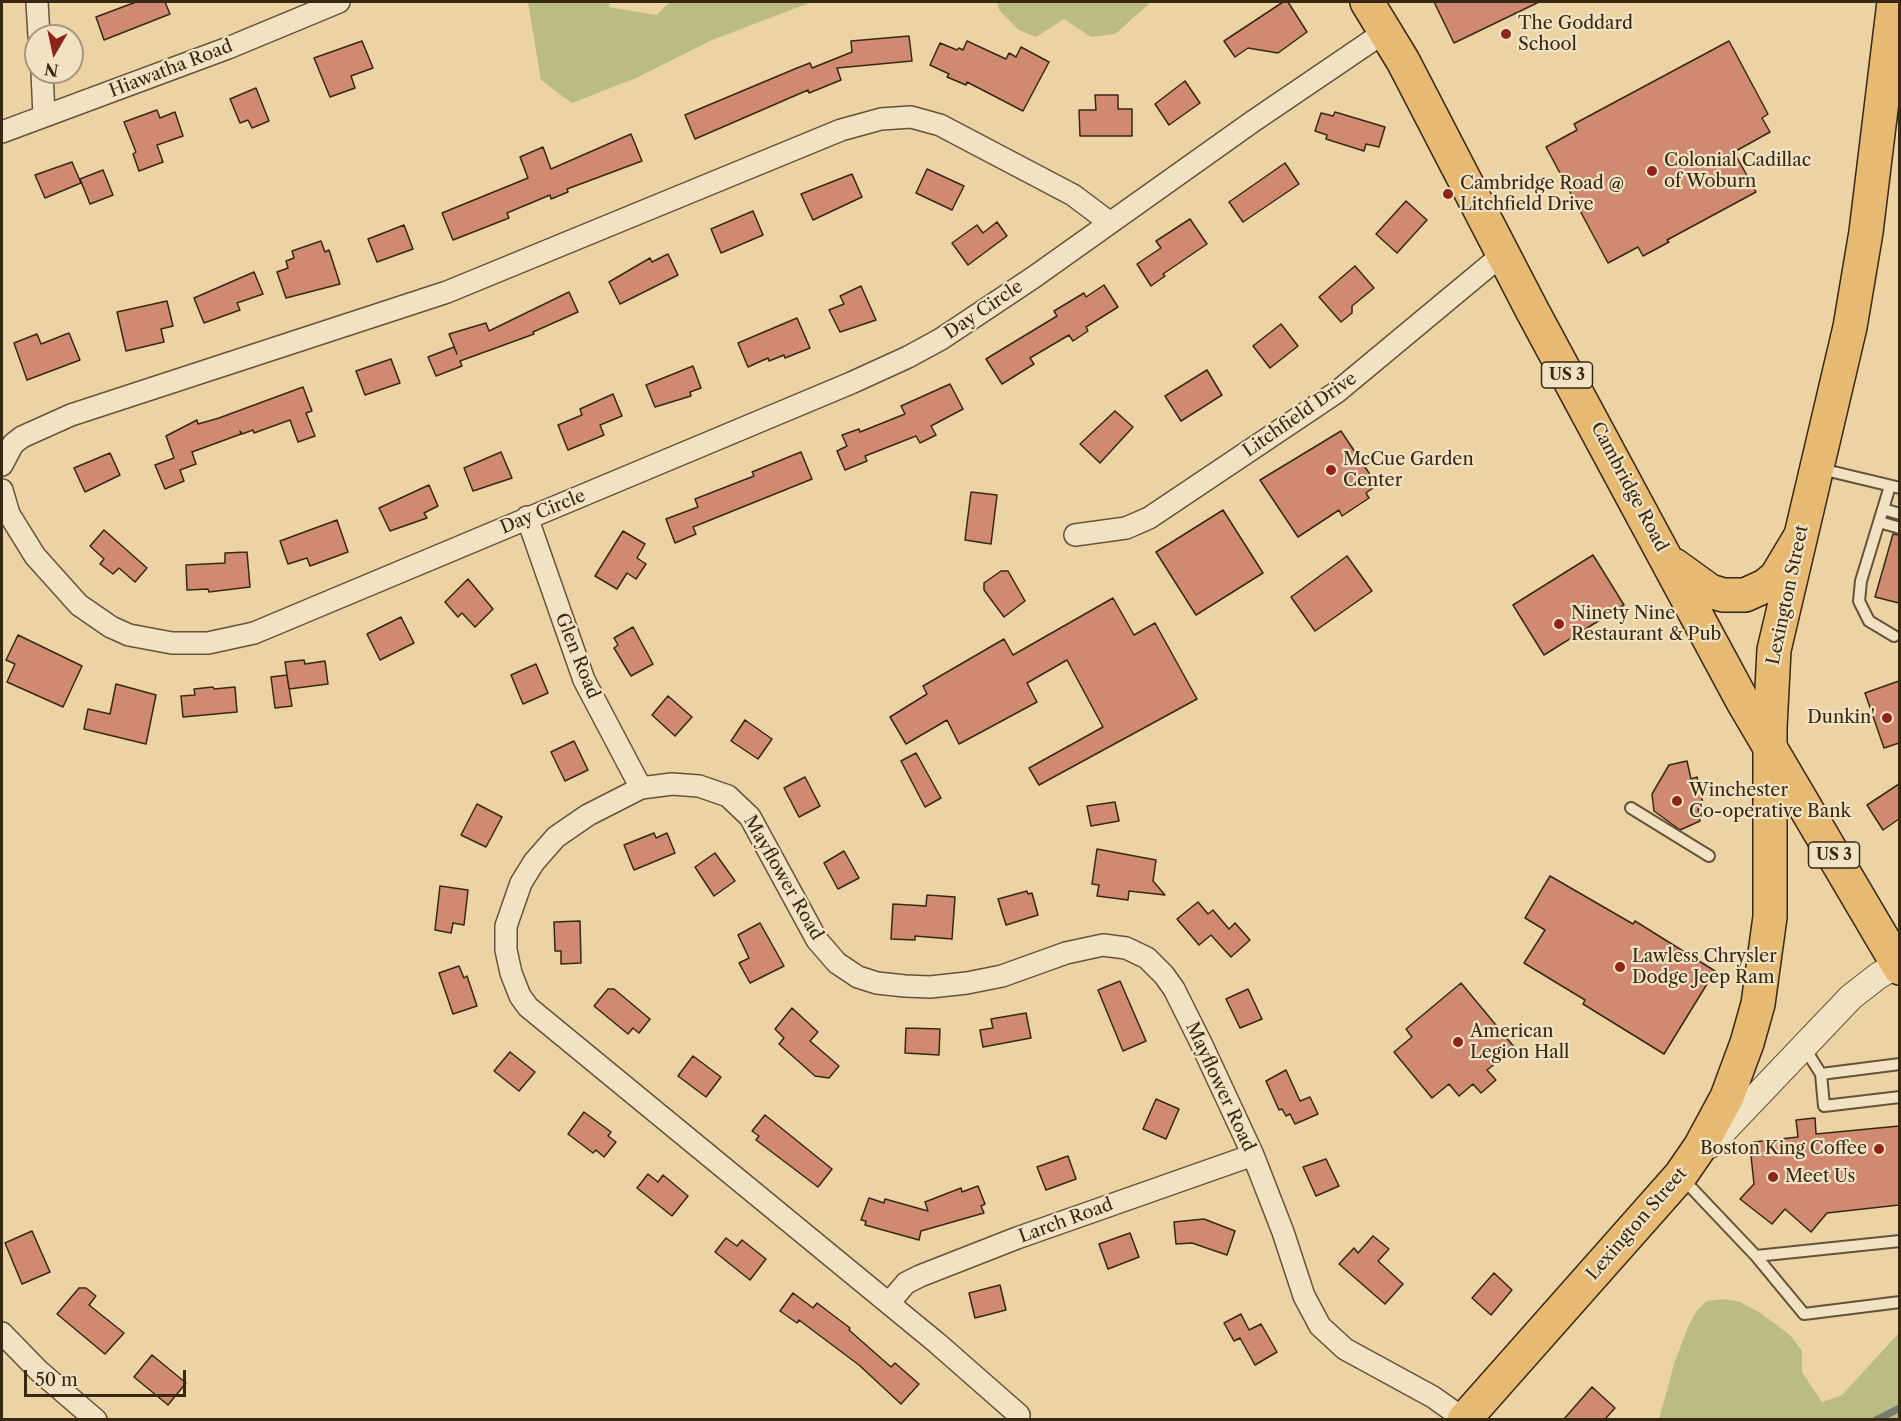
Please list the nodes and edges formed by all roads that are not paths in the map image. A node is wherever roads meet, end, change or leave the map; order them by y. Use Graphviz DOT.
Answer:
graph roads {
  1 [pos="37,2"];
  2 [pos="339,2"];
  3 [pos="1367,2"];
  4 [pos="1894,2"];
  5 [pos="38,24"];
  6 [pos="1386,31"];
  7 [pos="43,84"];
  8 [pos="45,116"];
  9 [pos="2,132"];
  10 [pos="1109,222"];
  11 [pos="1503,254"];
  12 [pos="2,465"];
  13 [pos="1817,468"];
  14 [pos="1895,487"];
  15 [pos="2,490"];
  16 [pos="1883,509"];
  17 [pos="1899,514"];
  18 [pos="527,517"];
  19 [pos="1879,522"];
  20 [pos="1899,528"];
  21 [pos="1075,535"];
  22 [pos="1800,537"];
  23 [pos="1668,560"];
  24 [pos="1894,636"];
  25 [pos="1770,746"];
  26 [pos="641,788"];
  27 [pos="1631,808"];
  28 [pos="1709,856"];
  29 [pos="1899,965"];
  30 [pos="1803,1047"];
  31 [pos="1899,1064"];
  32 [pos="1821,1074"];
  33 [pos="1899,1097"];
  34 [pos="1252,1155"];
  35 [pos="1680,1176"];
  36 [pos="1899,1241"];
  37 [pos="1756,1256"];
  38 [pos="1899,1302"];
  39 [pos="889,1303"];
  40 [pos="2,1333"];
  41 [pos="1019,1415"];
  42 [pos="96,1419"];
  43 [pos="1464,1419"];
  1 -- 5 [label="street"];
  2 -- 8 [label="street, Hiawatha Road"];
  3 -- 6 [label="main road, Cambridge Road / US 3"];
  4 -- 13 [label="main road, Lexington Street"];
  6 -- 10 [label="street, Day Circle"];
  6 -- 11 [label="main road, Cambridge Road / US 3"];
  7 -- 8 [label="street"];
  8 -- 9 [label="street, Hiawatha Road"];
  10 -- 12 [label="street"];
  10 -- 18 [label="street, Day Circle"];
  11 -- 21 [label="street, Litchfield Drive"];
  11 -- 23 [label="main road, Cambridge Road / US 3"];
  13 -- 14 [label="lane"];
  13 -- 22 [label="main road, Lexington Street"];
  14 -- 16 [label="lane"];
  15 -- 18 [label="street, Day Circle"];
  16 -- 17 [label="lane"];
  16 -- 19 [label="lane"];
  18 -- 26 [label="street, Glen Road"];
  19 -- 20 [label="lane"];
  19 -- 24 [label="lane"];
  22 -- 23 [label="main road"];
  22 -- 25 [label="main road, Lexington Street"];
  23 -- 25 [label="main road, Cambridge Road / US 3"];
  25 -- 29 [label="main road, Cambridge Road / US 3"];
  25 -- 35 [label="main road, Lexington Street"];
  26 -- 34 [label="street, Mayflower Road"];
  26 -- 39 [label="street, Mayflower Road"];
  27 -- 28 [label="lane"];
  29 -- 30 [label="street"];
  30 -- 32 [label="lane"];
  30 -- 35 [label="street"];
  31 -- 32 [label="lane"];
  32 -- 33 [label="lane"];
  34 -- 39 [label="street, Larch Road"];
  34 -- 43 [label="street, Mayflower Road"];
  35 -- 37 [label="lane"];
  35 -- 43 [label="main road, Lexington Street"];
  36 -- 37 [label="lane"];
  37 -- 38 [label="lane"];
  39 -- 41 [label="street, Mayflower Road"];
  40 -- 42 [label="street"];
}
